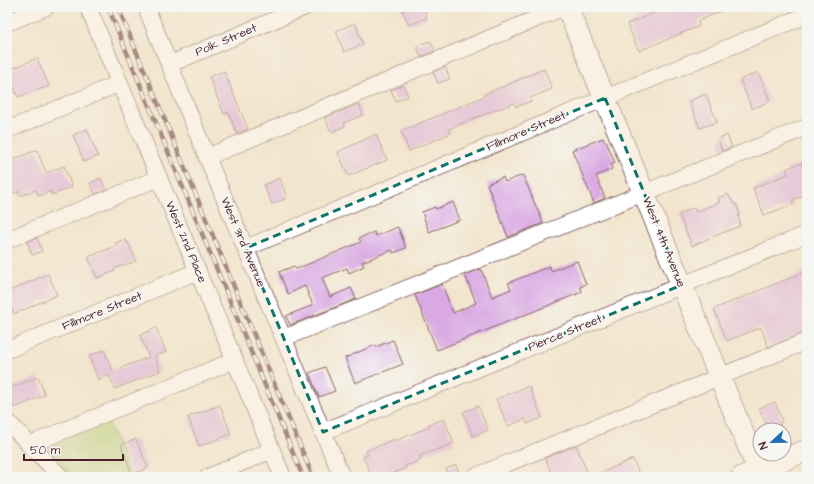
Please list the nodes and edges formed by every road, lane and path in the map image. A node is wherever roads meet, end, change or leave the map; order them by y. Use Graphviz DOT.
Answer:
graph roads {
  1 [pos="46,7"];
  2 [pos="88,7"];
  3 [pos="146,7"];
  4 [pos="305,7"];
  5 [pos="564,7"];
  6 [pos="567,7"];
  7 [pos="807,16"];
  8 [pos="7,23"];
  9 [pos="170,64"];
  10 [pos="120,83"];
  11 [pos="605,98"];
  12 [pos="807,126"];
  13 [pos="7,130"];
  14 [pos="207,157"];
  15 [pos="159,178"];
  16 [pos="644,192"];
  17 [pos="807,234"];
  18 [pos="7,240"];
  19 [pos="246,248"];
  20 [pos="198,271"];
  21 [pos="682,285"];
  22 [pos="284,338"];
  23 [pos="807,341"];
  24 [pos="7,350"];
  25 [pos="235,360"];
  26 [pos="720,376"];
  27 [pos="7,421"];
  28 [pos="323,432"];
  29 [pos="29,445"];
  30 [pos="272,450"];
  31 [pos="807,450"];
  32 [pos="754,475"];
  33 [pos="61,477"];
  34 [pos="208,477"];
  35 [pos="283,477"];
  36 [pos="342,477"];
  37 [pos="474,477"];
  1 -- 8 [label="street"];
  2 -- 10 [label="street, West 2nd Place"];
  3 -- 9 [label="street, West 3rd Avenue"];
  4 -- 9 [label="street, Polk Street"];
  5 -- 14 [label="street"];
  6 -- 11 [label="main road, West 4th Avenue"];
  7 -- 11 [label="street, Fillmore Street"];
  9 -- 14 [label="street, West 3rd Avenue"];
  10 -- 13 [label="street"];
  10 -- 15 [label="street, West 2nd Place"];
  11 -- 16 [label="main road, West 4th Avenue"];
  11 -- 19 [label="street, Fillmore Street"];
  12 -- 16 [label="street"];
  14 -- 19 [label="street, West 3rd Avenue"];
  15 -- 18 [label="street"];
  15 -- 20 [label="street, West 2nd Place"];
  16 -- 21 [label="main road, West 4th Avenue"];
  16 -- 22 [label="street"];
  17 -- 21 [label="street, Pierce Street"];
  19 -- 22 [label="street, West 3rd Avenue"];
  20 -- 24 [label="street, Fillmore Street"];
  20 -- 25 [label="street, West 2nd Place"];
  21 -- 26 [label="main road, West 4th Avenue"];
  21 -- 28 [label="street, Pierce Street"];
  22 -- 28 [label="street, West 3rd Avenue"];
  23 -- 26 [label="street"];
  25 -- 29 [label="street"];
  25 -- 30 [label="street, West 2nd Place"];
  26 -- 32 [label="main road, West 4th Avenue"];
  26 -- 37 [label="street"];
  27 -- 29 [label="street"];
  28 -- 36 [label="street, West 3rd Avenue"];
  29 -- 33 [label="street"];
  30 -- 34 [label="street"];
  30 -- 35 [label="street, West 2nd Place"];
  31 -- 32 [label="main road"];
}
